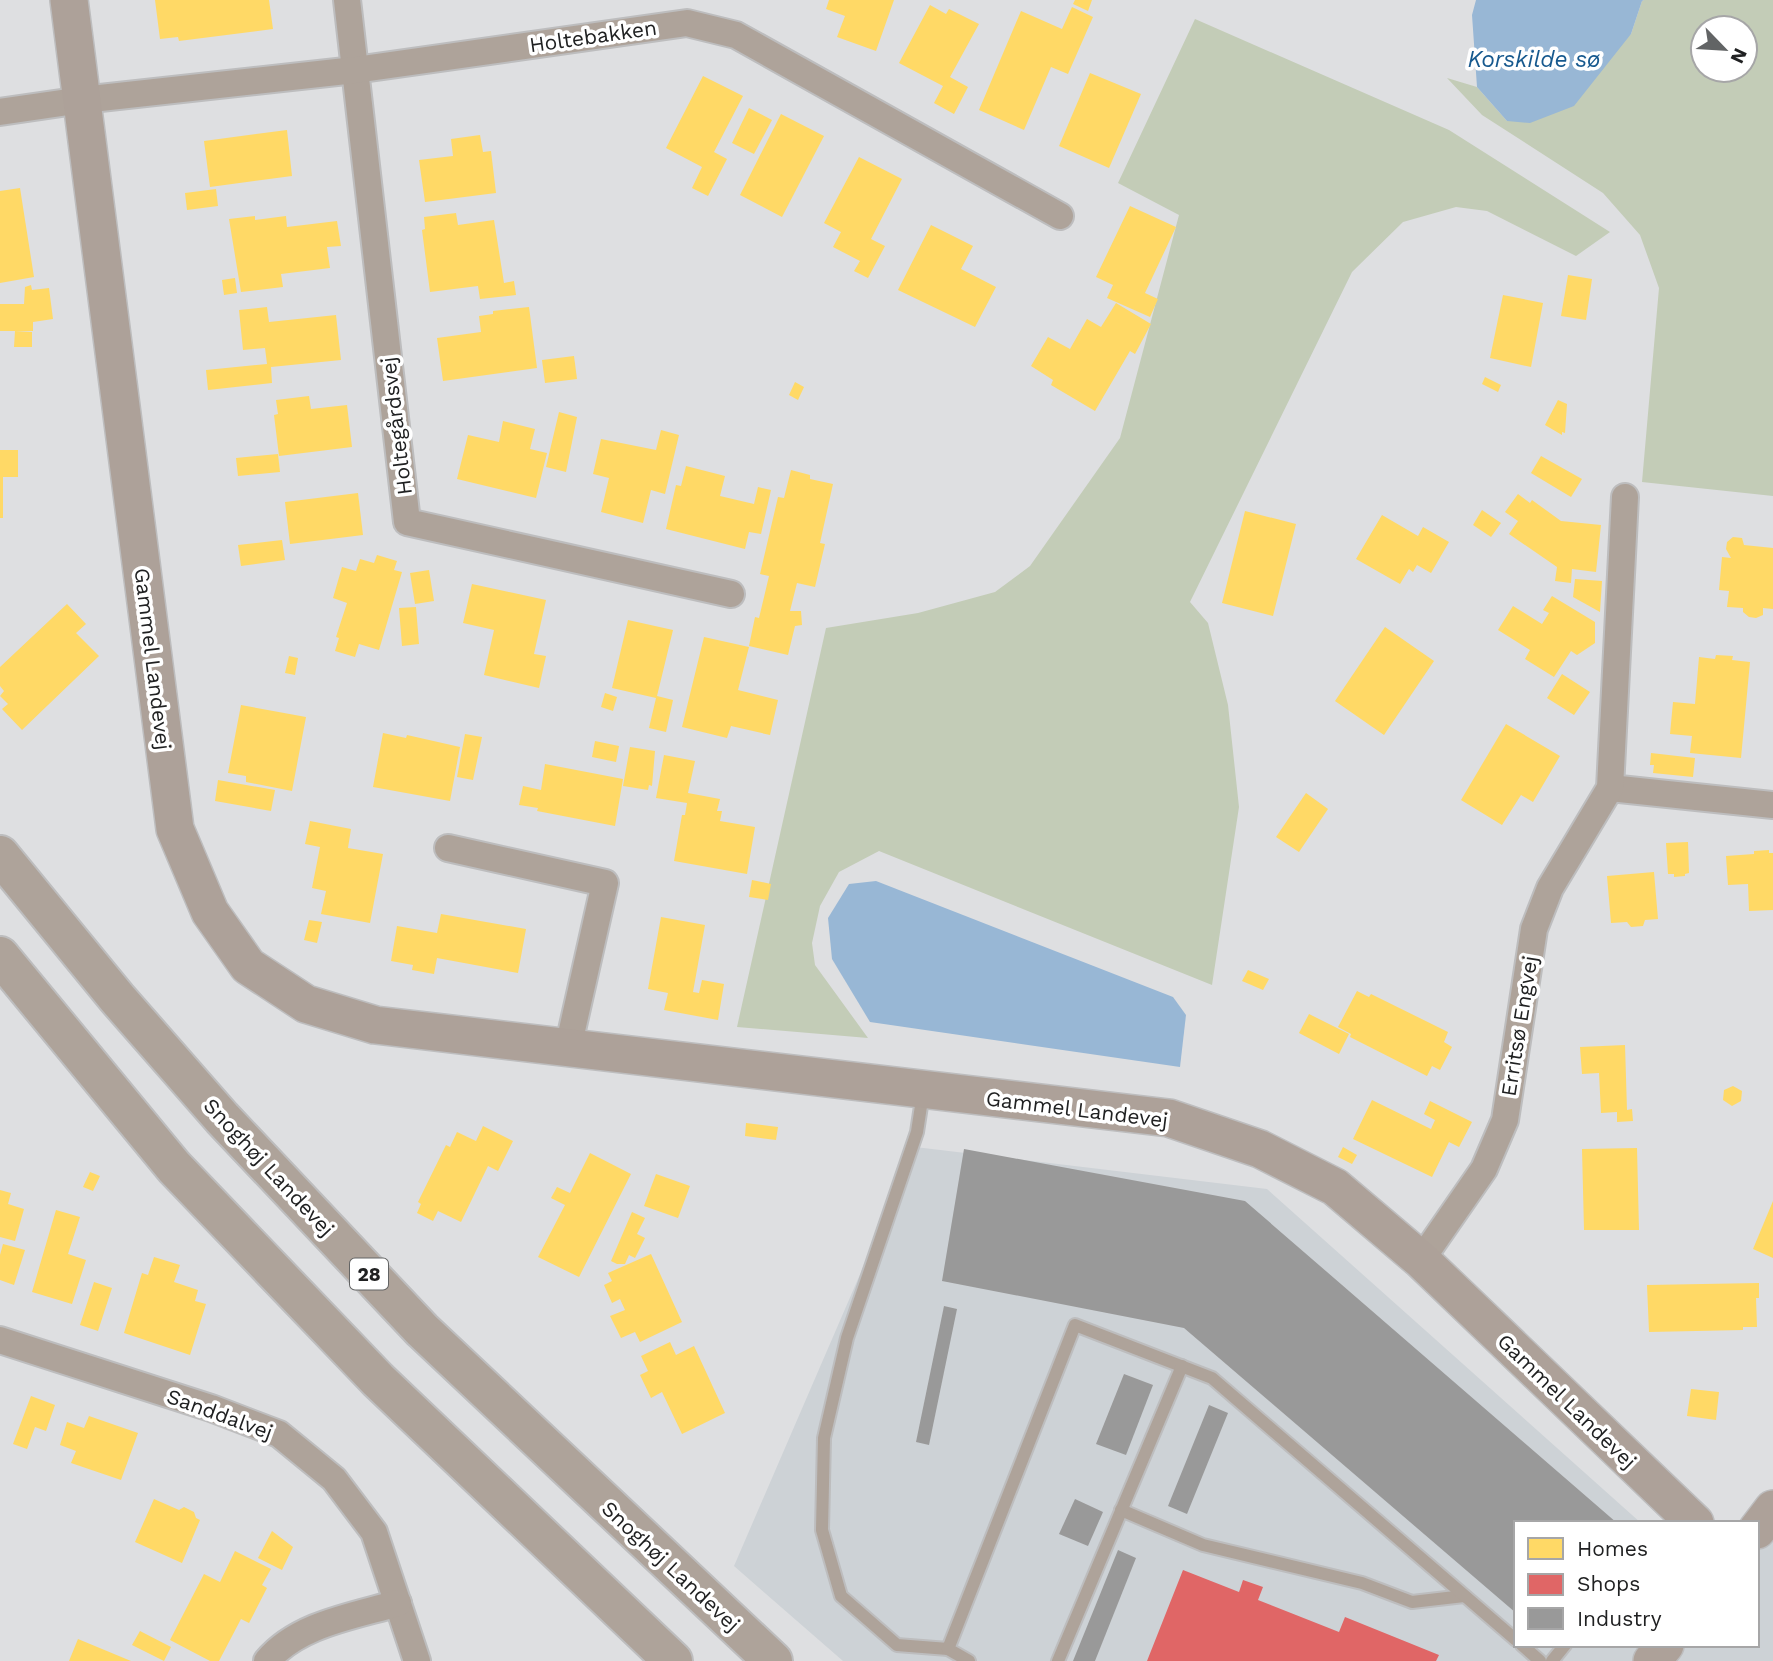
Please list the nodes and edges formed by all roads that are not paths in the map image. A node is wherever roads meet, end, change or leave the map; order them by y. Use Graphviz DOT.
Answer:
graph roads {
  1 [pos="69,0"];
  2 [pos="347,0"];
  3 [pos="355,70"];
  4 [pos="82,100"];
  5 [pos="0,112"];
  6 [pos="1060,216"];
  7 [pos="1625,497"];
  8 [pos="732,594"];
  9 [pos="1610,788"];
  10 [pos="1773,805"];
  11 [pos="447,848"];
  12 [pos="0,855"];
  13 [pos="0,956"];
  14 [pos="568,1048"];
  15 [pos="923,1089"];
  16 [pos="1421,1260"];
  17 [pos="0,1339"];
  18 [pos="1182,1366"];
  19 [pos="1773,1509"];
  20 [pos="1121,1510"];
  21 [pos="1693,1521"];
  22 [pos="1759,1527"];
  23 [pos="1464,1596"];
  24 [pos="398,1603"];
  25 [pos="1514,1638"];
  26 [pos="1524,1647"];
  27 [pos="1563,1647"];
  28 [pos="1663,1647"];
  29 [pos="948,1649"];
  30 [pos="267,1661"];
  31 [pos="417,1661"];
  32 [pos="673,1661"];
  33 [pos="773,1661"];
  34 [pos="969,1661"];
  35 [pos="1058,1661"];
  36 [pos="1540,1661"];
  37 [pos="1552,1661"];
  38 [pos="1652,1661"];
  1 -- 4 [label="street, Gammel Landevej"];
  2 -- 3 [label="street, Holtegårdsvej"];
  3 -- 4 [label="street, Holtebakken"];
  3 -- 6 [label="street, Holtebakken"];
  3 -- 8 [label="street, Holtegårdsvej"];
  4 -- 5 [label="street, Holtebakken"];
  4 -- 14 [label="street, Gammel Landevej"];
  7 -- 9 [label="street, Erritsø Engvej"];
  9 -- 10 [label="street"];
  9 -- 16 [label="street, Erritsø Engvej"];
  11 -- 14 [label="street"];
  12 -- 33 [label="main road, Snoghøj Landevej / 28"];
  13 -- 32 [label="main road"];
  14 -- 15 [label="street, Gammel Landevej"];
  15 -- 16 [label="street, Gammel Landevej"];
  15 -- 29 [label="lane"];
  16 -- 21 [label="street, Gammel Landevej"];
  17 -- 24 [label="street, Sanddalvej"];
  18 -- 20 [label="lane"];
  18 -- 23 [label="lane"];
  18 -- 29 [label="lane"];
  19 -- 22 [label="street"];
  20 -- 23 [label="lane"];
  20 -- 35 [label="lane"];
  23 -- 25 [label="lane"];
  24 -- 30 [label="street"];
  24 -- 31 [label="street, Sanddalvej"];
  26 -- 36 [label="lane"];
  27 -- 37 [label="lane"];
  28 -- 38 [label="street"];
  29 -- 34 [label="lane"];
}
